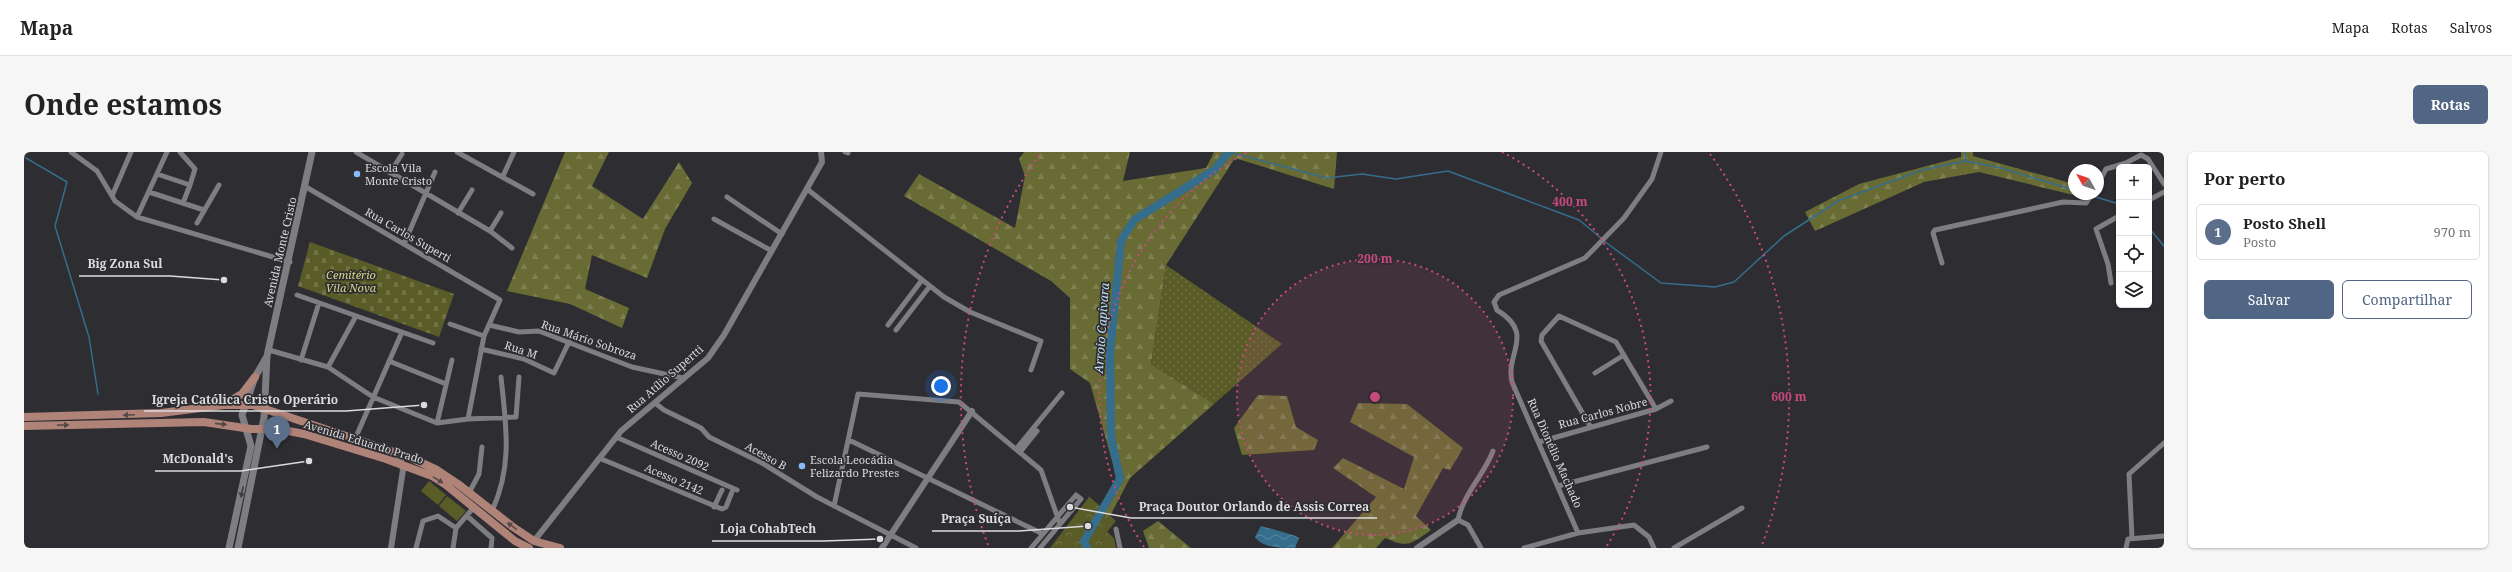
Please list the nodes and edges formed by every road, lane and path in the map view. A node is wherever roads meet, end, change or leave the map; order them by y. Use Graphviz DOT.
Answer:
graph roads {
  1 [pos="70,152"];
  2 [pos="131,152"];
  3 [pos="167,152"];
  4 [pos="180,152"];
  5 [pos="312,152"];
  6 [pos="356,152"];
  7 [pos="457,152"];
  8 [pos="514,152"];
  9 [pos="1661,152"];
  10 [pos="822,153"];
  11 [pos="402,154"];
  12 [pos="390,172"];
  13 [pos="435,172"];
  14 [pos="2104,173"];
  15 [pos="157,174"];
  16 [pos="503,176"];
  17 [pos="219,184"];
  18 [pos="2164,184"];
  19 [pos="190,185"];
  20 [pos="306,187"];
  21 [pos="807,189"];
  22 [pos="472,190"];
  23 [pos="149,192"];
  24 [pos="2164,192"];
  25 [pos="426,194"];
  26 [pos="533,194"];
  27 [pos="112,196"];
  28 [pos="727,197"];
  29 [pos="2152,198"];
  30 [pos="2088,200"];
  31 [pos="183,203"];
  32 [pos="204,210"];
  33 [pos="458,213"];
  34 [pos="501,213"];
  35 [pos="137,217"];
  36 [pos="2116,218"];
  37 [pos="714,219"];
  38 [pos="197,223"];
  39 [pos="490,232"];
  40 [pos="782,234"];
  41 [pos="404,244"];
  42 [pos="512,248"];
  43 [pos="772,251"];
  44 [pos="290,262"];
  45 [pos="1942,263"];
  46 [pos="922,280"];
  47 [pos="2111,283"];
  48 [pos="930,286"];
  49 [pos="297,295"];
  50 [pos="319,303"];
  51 [pos="356,316"];
  52 [pos="450,324"];
  53 [pos="489,325"];
  54 [pos="888,325"];
  55 [pos="896,330"];
  56 [pos="402,332"];
  57 [pos="484,336"];
  58 [pos="569,342"];
  59 [pos="433,343"];
  60 [pos="481,349"];
  61 [pos="268,353"];
  62 [pos="1624,355"];
  63 [pos="301,360"];
  64 [pos="452,360"];
  65 [pos="389,361"];
  66 [pos="328,367"];
  67 [pos="1031,370"];
  68 [pos="1595,373"];
  69 [pos="255,377"];
  70 [pos="501,377"];
  71 [pos="519,377"];
  72 [pos="683,378"];
  73 [pos="446,384"];
  74 [pos="1062,393"];
  75 [pos="373,397"];
  76 [pos="1671,401"];
  77 [pos="247,403"];
  78 [pos="655,403"];
  79 [pos="224,405"];
  80 [pos="263,409"];
  81 [pos="1656,409"];
  82 [pos="972,411"];
  83 [pos="24,417"];
  84 [pos="505,417"];
  85 [pos="468,419"];
  86 [pos="437,423"];
  87 [pos="24,426"];
  88 [pos="1590,426"];
  89 [pos="245,428"];
  90 [pos="261,428"];
  91 [pos="1037,431"];
  92 [pos="616,437"];
  93 [pos="355,439"];
  94 [pos="849,440"];
  95 [pos="1539,442"];
  96 [pos="2164,443"];
  97 [pos="482,447"];
  98 [pos="1707,447"];
  99 [pos="1019,449"];
  100 [pos="392,451"];
  101 [pos="1493,451"];
  102 [pos="599,458"];
  103 [pos="402,465"];
  104 [pos="929,478"];
  105 [pos="1558,486"];
  106 [pos="722,490"];
  107 [pos="470,493"];
  108 [pos="834,506"];
  109 [pos="714,507"];
  110 [pos="1742,508"];
  111 [pos="470,512"];
  112 [pos="492,512"];
  113 [pos="1058,517"];
  114 [pos="1458,520"];
  115 [pos="1060,524"];
  116 [pos="456,528"];
  117 [pos="1116,529"];
  118 [pos="1578,533"];
  119 [pos="1043,534"];
  120 [pos="890,535"];
  121 [pos="2164,536"];
  122 [pos="2132,538"];
  123 [pos="514,544"];
  124 [pos="527,546"];
  125 [pos="229,548"];
  126 [pos="238,548"];
  127 [pos="391,548"];
  128 [pos="416,548"];
  129 [pos="453,548"];
  130 [pos="491,548"];
  131 [pos="560,548"];
  132 [pos="882,548"];
  133 [pos="916,548"];
  134 [pos="1031,548"];
  135 [pos="1040,548"];
  136 [pos="1120,548"];
  137 [pos="1417,548"];
  138 [pos="1481,548"];
  139 [pos="1524,548"];
  140 [pos="1654,548"];
  141 [pos="1674,548"];
  142 [pos="2126,548"];
  1 -- 27 [label="street"];
  2 -- 27 [label="street"];
  3 -- 15 [label="street"];
  4 -- 19 [label="street"];
  5 -- 20 [label="main road, Avenida Monte Cristo"];
  6 -- 12 [label="street"];
  7 -- 16 [label="street"];
  8 -- 16 [label="street"];
  9 -- 95 [label="street, Rua Dionélio Machado"];
  10 -- 21 [label="street, Rua Atílio Supertti"];
  11 -- 12 [label="street"];
  12 -- 25 [label="street"];
  13 -- 25 [label="street"];
  14 -- 18 [label="street"];
  15 -- 19 [label="street"];
  15 -- 23 [label="street"];
  16 -- 26 [label="street"];
  17 -- 32 [label="street"];
  19 -- 31 [label="street"];
  20 -- 41 [label="street, Rua Carlos Superti"];
  20 -- 44 [label="main road, Avenida Monte Cristo"];
  21 -- 40 [label="street, Rua Atílio Supertti"];
  21 -- 46 [label="street"];
  22 -- 33 [label="street"];
  23 -- 31 [label="street"];
  23 -- 35 [label="street"];
  24 -- 29 [label="street"];
  25 -- 33 [label="street"];
  25 -- 41 [label="street"];
  27 -- 35 [label="street"];
  28 -- 40 [label="street"];
  30 -- 45 [label="street"];
  31 -- 32 [label="street"];
  32 -- 38 [label="street"];
  33 -- 39 [label="street"];
  34 -- 39 [label="street"];
  35 -- 44 [label="street"];
  36 -- 47 [label="street"];
  37 -- 43 [label="street"];
  39 -- 42 [label="street"];
  40 -- 43 [label="street, Rua Atílio Supertti"];
  41 -- 53 [label="street, Rua Carlos Superti"];
  43 -- 72 [label="street, Rua Atílio Supertti"];
  44 -- 61 [label="main road, Avenida Monte Cristo"];
  46 -- 48 [label="street"];
  46 -- 54 [label="street"];
  48 -- 55 [label="street"];
  48 -- 67 [label="street"];
  49 -- 50 [label="street"];
  50 -- 51 [label="street"];
  50 -- 63 [label="street"];
  51 -- 56 [label="street"];
  51 -- 66 [label="street"];
  52 -- 57 [label="street"];
  53 -- 57 [label="street"];
  53 -- 58 [label="street, Rua Mário Sobroza"];
  56 -- 59 [label="street"];
  56 -- 65 [label="street"];
  57 -- 60 [label="street"];
  58 -- 60 [label="street, Rua M"];
  58 -- 72 [label="street, Rua Mário Sobroza"];
  60 -- 85 [label="street"];
  61 -- 63 [label="street"];
  61 -- 69 [label="main road, Avenida Monte Cristo"];
  61 -- 80 [label="main road, Avenida Monte Cristo"];
  62 -- 68 [label="street"];
  62 -- 81 [label="street"];
  62 -- 88 [label="street"];
  63 -- 66 [label="street"];
  64 -- 73 [label="street"];
  65 -- 73 [label="street"];
  65 -- 75 [label="street"];
  66 -- 75 [label="street"];
  69 -- 77 [label="main road, Avenida Monte Cristo"];
  69 -- 79 [label="main road"];
  70 -- 84 [label="street"];
  71 -- 84 [label="street"];
  72 -- 78 [label="street, Rua Atílio Supertti"];
  73 -- 86 [label="street"];
  74 -- 99 [label="street"];
  75 -- 86 [label="street"];
  75 -- 93 [label="street"];
  76 -- 81 [label="street, Rua Carlos Nobre"];
  77 -- 79 [label="main road, Avenida Eduardo Prado"];
  77 -- 80 [label="main road, Avenida Eduardo Prado"];
  77 -- 89 [label="main road, Avenida Monte Cristo"];
  78 -- 92 [label="street, Rua Atílio Supertti"];
  78 -- 108 [label="street, Acesso B"];
  79 -- 83 [label="main road, Avenida Eduardo Prado, one-way"];
  80 -- 90 [label="main road, Avenida Monte Cristo"];
  80 -- 93 [label="main road, Avenida Eduardo Prado"];
  81 -- 88 [label="street, Rua Carlos Nobre"];
  82 -- 94 [label="street"];
  82 -- 99 [label="street"];
  82 -- 104 [label="street"];
  84 -- 85 [label="street"];
  84 -- 112 [label="street"];
  85 -- 86 [label="street"];
  87 -- 89 [label="main road, Avenida Eduardo Prado, one-way"];
  88 -- 95 [label="street, Rua Carlos Nobre"];
  89 -- 90 [label="main road, Avenida Eduardo Prado"];
  89 -- 125 [label="main road, Avenida Monte Cristo, one-way"];
  90 -- 103 [label="main road, Avenida Eduardo Prado"];
  90 -- 126 [label="main road, Avenida Monte Cristo"];
  91 -- 99 [label="street"];
  92 -- 102 [label="street, Rua Atílio Supertti"];
  92 -- 109 [label="street, Acesso 2092"];
  93 -- 100 [label="main road, Avenida Eduardo Prado"];
  94 -- 104 [label="street"];
  94 -- 108 [label="street"];
  95 -- 105 [label="street, Rua Dionélio Machado"];
  96 -- 122 [label="street"];
  97 -- 107 [label="street"];
  98 -- 105 [label="street"];
  99 -- 113 [label="street"];
  100 -- 103 [label="street"];
  100 -- 107 [label="main road, Avenida Eduardo Prado"];
  101 -- 114 [label="street"];
  102 -- 109 [label="street, Acesso 2142"];
  102 -- 124 [label="street, Rua Atílio Supertti"];
  103 -- 111 [label="main road, Avenida Eduardo Prado, one-way"];
  103 -- 127 [label="street"];
  104 -- 119 [label="street"];
  104 -- 120 [label="street"];
  105 -- 118 [label="street, Rua Dionélio Machado"];
  106 -- 109 [label="street"];
  107 -- 112 [label="main road, Avenida Eduardo Prado"];
  108 -- 120 [label="street, Acesso B"];
  110 -- 141 [label="street"];
  111 -- 116 [label="street"];
  111 -- 123 [label="main road, Avenida Eduardo Prado"];
  111 -- 130 [label="street"];
  124 -- 112 [label="main road, Avenida Eduardo Prado, one-way"];
  113 -- 115 [label="street"];
  113 -- 115 [label="street"];
  113 -- 119 [label="street"];
  114 -- 137 [label="street"];
  114 -- 138 [label="street"];
  115 -- 135 [label="street"];
  116 -- 128 [label="street"];
  116 -- 129 [label="street"];
  117 -- 136 [label="street"];
  118 -- 139 [label="street"];
  118 -- 140 [label="street"];
  119 -- 134 [label="street"];
  120 -- 132 [label="street"];
  120 -- 133 [label="street, Acesso B"];
  121 -- 122 [label="street"];
  122 -- 142 [label="street"];
  123 -- 124 [label="main road, Avenida Eduardo Prado"];
  124 -- 131 [label="main road, Avenida Eduardo Prado"];
}
